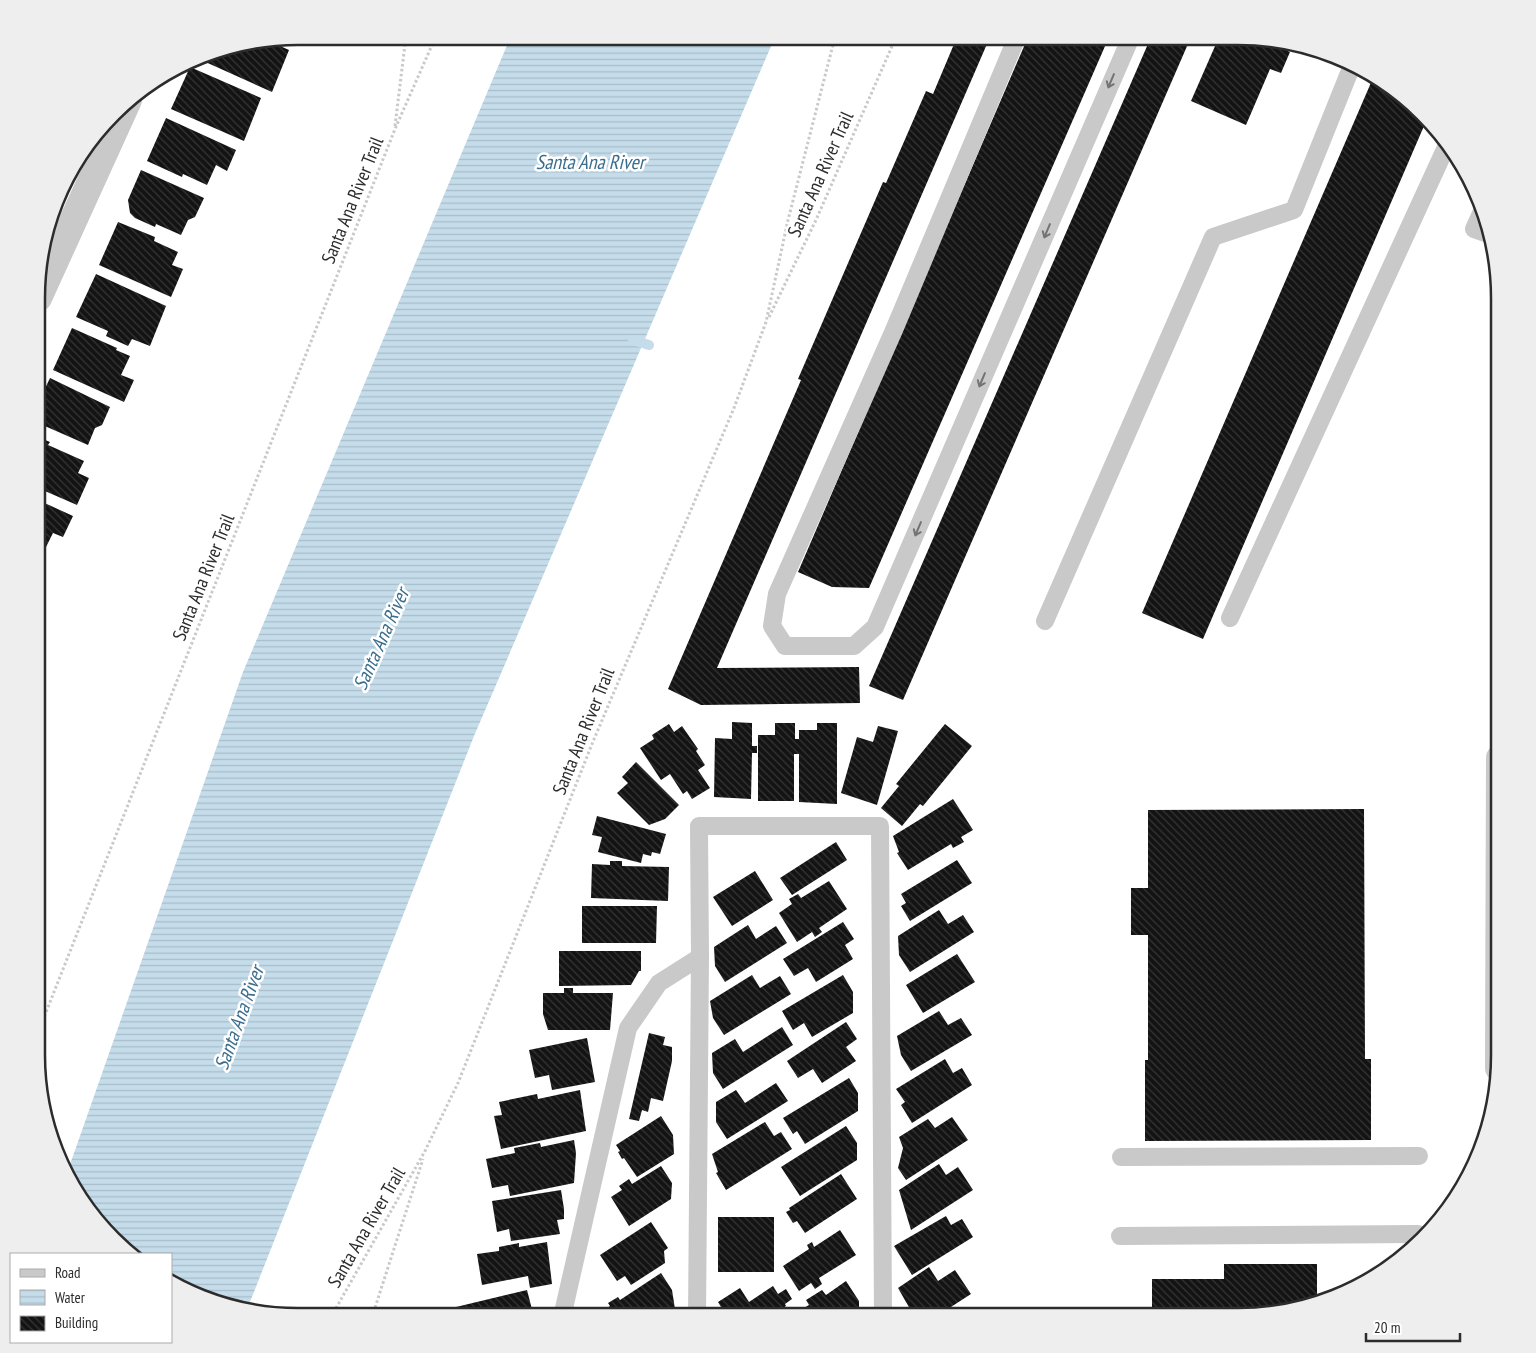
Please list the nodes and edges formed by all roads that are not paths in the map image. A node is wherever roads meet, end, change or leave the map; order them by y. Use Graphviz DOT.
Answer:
graph roads {
  1 [pos="1014,45"];
  2 [pos="1128,45"];
  3 [pos="1350,71"];
  4 [pos="120,118"];
  5 [pos="1444,152"];
  6 [pos="1478,218"];
  7 [pos="1482,232"];
  8 [pos="46,280"];
  9 [pos="1230,618"];
  10 [pos="1045,621"];
  11 [pos="700,957"];
  12 [pos="1121,1156"];
  13 [pos="1419,1156"];
  14 [pos="1417,1234"];
  15 [pos="1120,1236"];
  16 [pos="564,1308"];
  17 [pos="697,1308"];
  18 [pos="883,1308"];
  2 -- 1 [label="lane, one-way"];
  3 -- 10 [label="lane"];
  4 -- 8 [label="street"];
  5 -- 9 [label="lane"];
  6 -- 7 [label="lane"];
  11 -- 16 [label="lane"];
  11 -- 17 [label="lane"];
  11 -- 18 [label="lane"];
  12 -- 13 [label="lane"];
  14 -- 15 [label="lane"];
}
